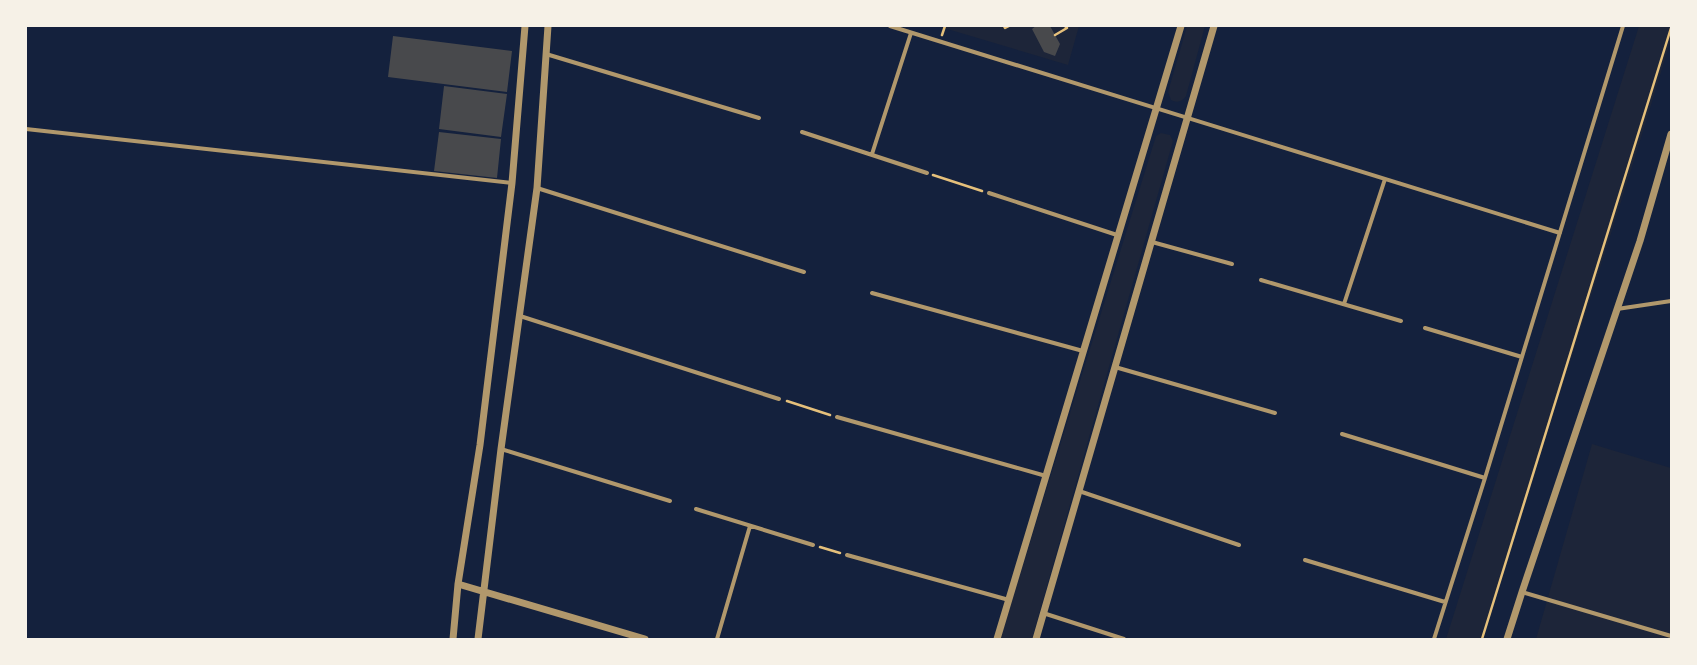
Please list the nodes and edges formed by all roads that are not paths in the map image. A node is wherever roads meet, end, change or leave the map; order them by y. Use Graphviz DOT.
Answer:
graph roads {
  1 [pos="525,26"];
  2 [pos="548,26"];
  3 [pos="890,26"];
  4 [pos="1181,26"];
  5 [pos="1214,26"];
  6 [pos="1623,26"];
  7 [pos="911,32"];
  8 [pos="546,54"];
  9 [pos="1156,108"];
  10 [pos="1187,117"];
  11 [pos="759,118"];
  12 [pos="26,128"];
  13 [pos="802,132"];
  14 [pos="1671,134"];
  15 [pos="872,154"];
  16 [pos="927,173"];
  17 [pos="1385,179"];
  18 [pos="512,183"];
  19 [pos="537,188"];
  20 [pos="989,193"];
  21 [pos="1560,233"];
  22 [pos="1117,235"];
  23 [pos="1152,242"];
  24 [pos="1232,264"];
  25 [pos="804,272"];
  26 [pos="1261,280"];
  27 [pos="872,293"];
  28 [pos="1671,302"];
  29 [pos="1344,304"];
  30 [pos="1616,309"];
  31 [pos="520,316"];
  32 [pos="1401,321"];
  33 [pos="1425,328"];
  34 [pos="1083,351"];
  35 [pos="1522,358"];
  36 [pos="1115,367"];
  37 [pos="779,399"];
  38 [pos="1275,413"];
  39 [pos="837,417"];
  40 [pos="1342,434"];
  41 [pos="501,448"];
  42 [pos="1047,476"];
  43 [pos="1485,478"];
  44 [pos="1079,491"];
  45 [pos="670,501"];
  46 [pos="696,509"];
  47 [pos="750,526"];
  48 [pos="813,545"];
  49 [pos="1239,545"];
  50 [pos="847,555"];
  51 [pos="1305,560"];
  52 [pos="458,584"];
  53 [pos="484,592"];
  54 [pos="1522,592"];
  55 [pos="1009,600"];
  56 [pos="1445,602"];
  57 [pos="1043,613"];
  58 [pos="1671,636"];
  59 [pos="453,639"];
  60 [pos="478,639"];
  61 [pos="645,639"];
  62 [pos="717,639"];
  63 [pos="997,639"];
  64 [pos="1036,639"];
  65 [pos="1124,639"];
  66 [pos="1434,639"];
  67 [pos="1508,639"];
  1 -- 18 [label="street"];
  2 -- 8 [label="street"];
  3 -- 7 [label="street"];
  4 -- 9 [label="street"];
  5 -- 10 [label="street"];
  6 -- 21 [label="street"];
  7 -- 9 [label="street"];
  7 -- 15 [label="street"];
  8 -- 11 [label="street"];
  8 -- 19 [label="street"];
  9 -- 10 [label="street"];
  9 -- 22 [label="street"];
  10 -- 17 [label="street"];
  10 -- 23 [label="street"];
  12 -- 18 [label="street"];
  13 -- 15 [label="street"];
  14 -- 30 [label="street"];
  15 -- 16 [label="street"];
  17 -- 21 [label="street"];
  17 -- 29 [label="street"];
  18 -- 52 [label="street"];
  19 -- 25 [label="street"];
  19 -- 31 [label="street"];
  20 -- 22 [label="street"];
  21 -- 35 [label="street"];
  22 -- 34 [label="street"];
  23 -- 24 [label="street"];
  23 -- 36 [label="street"];
  26 -- 29 [label="street"];
  27 -- 34 [label="street"];
  28 -- 30 [label="street"];
  29 -- 32 [label="street"];
  30 -- 54 [label="street"];
  31 -- 37 [label="street"];
  31 -- 41 [label="street"];
  33 -- 35 [label="street"];
  34 -- 42 [label="street"];
  35 -- 43 [label="street"];
  36 -- 38 [label="street"];
  36 -- 44 [label="street"];
  39 -- 42 [label="street"];
  40 -- 43 [label="street"];
  41 -- 45 [label="street"];
  41 -- 53 [label="street"];
  42 -- 55 [label="street"];
  43 -- 56 [label="street"];
  44 -- 49 [label="street"];
  44 -- 57 [label="street"];
  46 -- 47 [label="street"];
  47 -- 48 [label="street"];
  47 -- 62 [label="street"];
  50 -- 55 [label="street"];
  51 -- 56 [label="street"];
  52 -- 53 [label="street"];
  52 -- 59 [label="street"];
  53 -- 60 [label="street"];
  53 -- 61 [label="street"];
  54 -- 58 [label="street"];
  54 -- 67 [label="street"];
  55 -- 63 [label="street"];
  56 -- 66 [label="street"];
  57 -- 64 [label="street"];
  57 -- 65 [label="street"];
}
